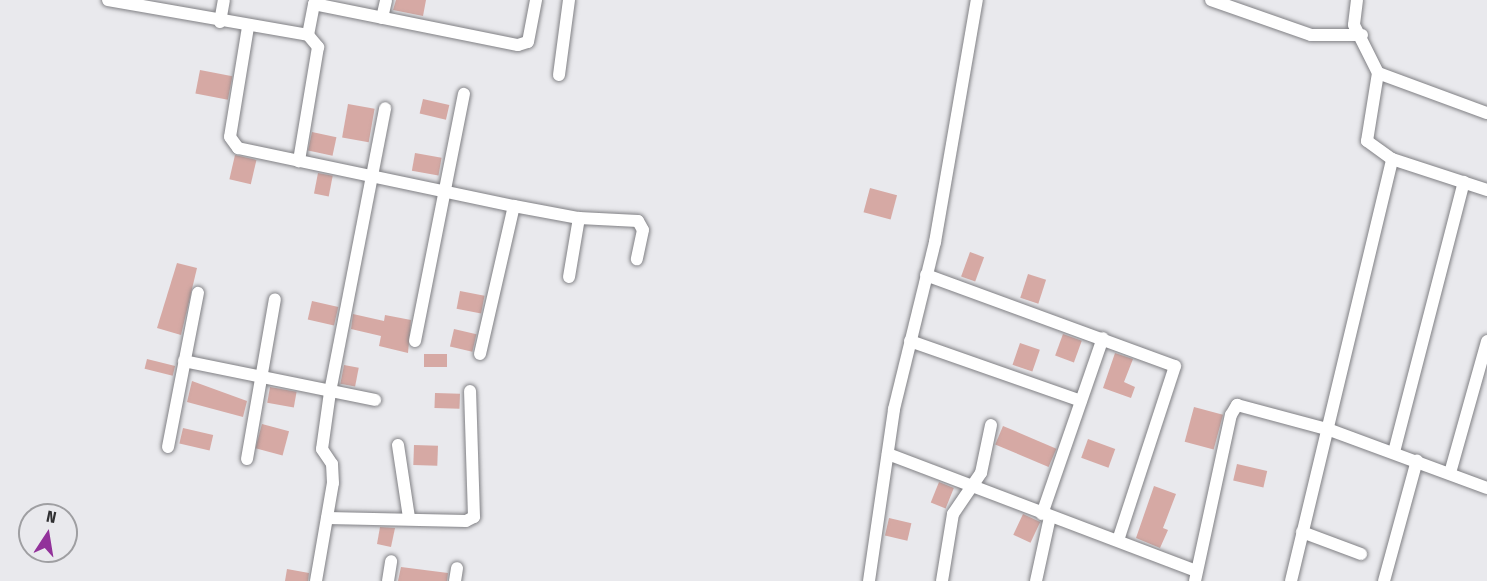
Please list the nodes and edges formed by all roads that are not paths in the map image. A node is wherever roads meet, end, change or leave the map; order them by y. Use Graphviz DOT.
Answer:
graph roads {
  1 [pos="108,0"];
  2 [pos="224,0"];
  3 [pos="386,0"];
  4 [pos="536,0"];
  5 [pos="569,0"];
  6 [pos="977,0"];
  7 [pos="1211,0"];
  8 [pos="1357,0"];
  9 [pos="314,2"];
  10 [pos="135,3"];
  11 [pos="382,18"];
  12 [pos="220,22"];
  13 [pos="248,27"];
  14 [pos="308,35"];
  15 [pos="1362,35"];
  16 [pos="1378,73"];
  17 [pos="559,75"];
  18 [pos="464,94"];
  19 [pos="386,108"];
  20 [pos="1487,113"];
  21 [pos="1392,159"];
  22 [pos="299,161"];
  23 [pos="372,175"];
  24 [pos="1464,183"];
  25 [pos="445,190"];
  26 [pos="1487,190"];
  27 [pos="514,206"];
  28 [pos="579,218"];
  29 [pos="637,259"];
  30 [pos="926,275"];
  31 [pos="569,277"];
  32 [pos="198,293"];
  33 [pos="275,299"];
  34 [pos="1103,338"];
  35 [pos="416,341"];
  36 [pos="910,341"];
  37 [pos="1487,341"];
  38 [pos="480,354"];
  39 [pos="184,361"];
  40 [pos="262,376"];
  41 [pos="330,392"];
  42 [pos="470,392"];
  43 [pos="375,400"];
  44 [pos="1081,402"];
  45 [pos="991,426"];
  46 [pos="1330,430"];
  47 [pos="398,445"];
  48 [pos="168,447"];
  49 [pos="1394,452"];
  50 [pos="888,454"];
  51 [pos="247,459"];
  52 [pos="1417,460"];
  53 [pos="1450,473"];
  54 [pos="972,484"];
  55 [pos="1487,488"];
  56 [pos="1046,515"];
  57 [pos="327,518"];
  58 [pos="409,518"];
  59 [pos="1302,532"];
  60 [pos="1118,540"];
  61 [pos="1361,554"];
  62 [pos="391,561"];
  63 [pos="457,568"];
  64 [pos="1195,576"];
  65 [pos="316,581"];
  66 [pos="388,581"];
  67 [pos="455,581"];
  68 [pos="869,581"];
  69 [pos="942,581"];
  70 [pos="1036,581"];
  71 [pos="1292,581"];
  72 [pos="1384,581"];
  1 -- 10 [label="street"];
  2 -- 12 [label="street"];
  3 -- 11 [label="street"];
  4 -- 11 [label="street"];
  5 -- 17 [label="street"];
  6 -- 30 [label="street"];
  7 -- 15 [label="street"];
  8 -- 15 [label="street"];
  9 -- 11 [label="street"];
  9 -- 14 [label="street"];
  10 -- 12 [label="street"];
  12 -- 13 [label="street"];
  13 -- 14 [label="street"];
  13 -- 22 [label="street"];
  14 -- 22 [label="street"];
  15 -- 16 [label="street"];
  16 -- 20 [label="street"];
  16 -- 21 [label="street"];
  18 -- 25 [label="street"];
  19 -- 23 [label="street"];
  21 -- 24 [label="street"];
  21 -- 46 [label="street"];
  22 -- 23 [label="street"];
  23 -- 25 [label="street"];
  23 -- 41 [label="street"];
  24 -- 26 [label="street"];
  24 -- 49 [label="street"];
  25 -- 27 [label="street"];
  25 -- 35 [label="street"];
  27 -- 28 [label="street"];
  27 -- 38 [label="street"];
  28 -- 29 [label="street"];
  28 -- 31 [label="street"];
  30 -- 34 [label="street"];
  30 -- 36 [label="street"];
  32 -- 39 [label="street"];
  33 -- 40 [label="street"];
  34 -- 44 [label="street"];
  34 -- 60 [label="street"];
  36 -- 44 [label="street"];
  36 -- 50 [label="street"];
  37 -- 53 [label="street"];
  39 -- 40 [label="street"];
  39 -- 48 [label="street"];
  40 -- 41 [label="street"];
  40 -- 51 [label="street"];
  41 -- 43 [label="street"];
  41 -- 57 [label="street"];
  42 -- 58 [label="street"];
  44 -- 56 [label="street"];
  45 -- 54 [label="street"];
  46 -- 49 [label="street"];
  46 -- 59 [label="street"];
  46 -- 64 [label="street"];
  47 -- 58 [label="street"];
  49 -- 52 [label="street"];
  50 -- 54 [label="street"];
  50 -- 68 [label="street"];
  52 -- 53 [label="street"];
  52 -- 72 [label="street"];
  53 -- 55 [label="street"];
  54 -- 56 [label="street"];
  54 -- 69 [label="street"];
  56 -- 60 [label="street"];
  56 -- 70 [label="street"];
  57 -- 58 [label="street"];
  57 -- 65 [label="street"];
  59 -- 61 [label="street"];
  59 -- 71 [label="street"];
  60 -- 64 [label="street"];
  62 -- 66 [label="street"];
  63 -- 67 [label="street"];
}
